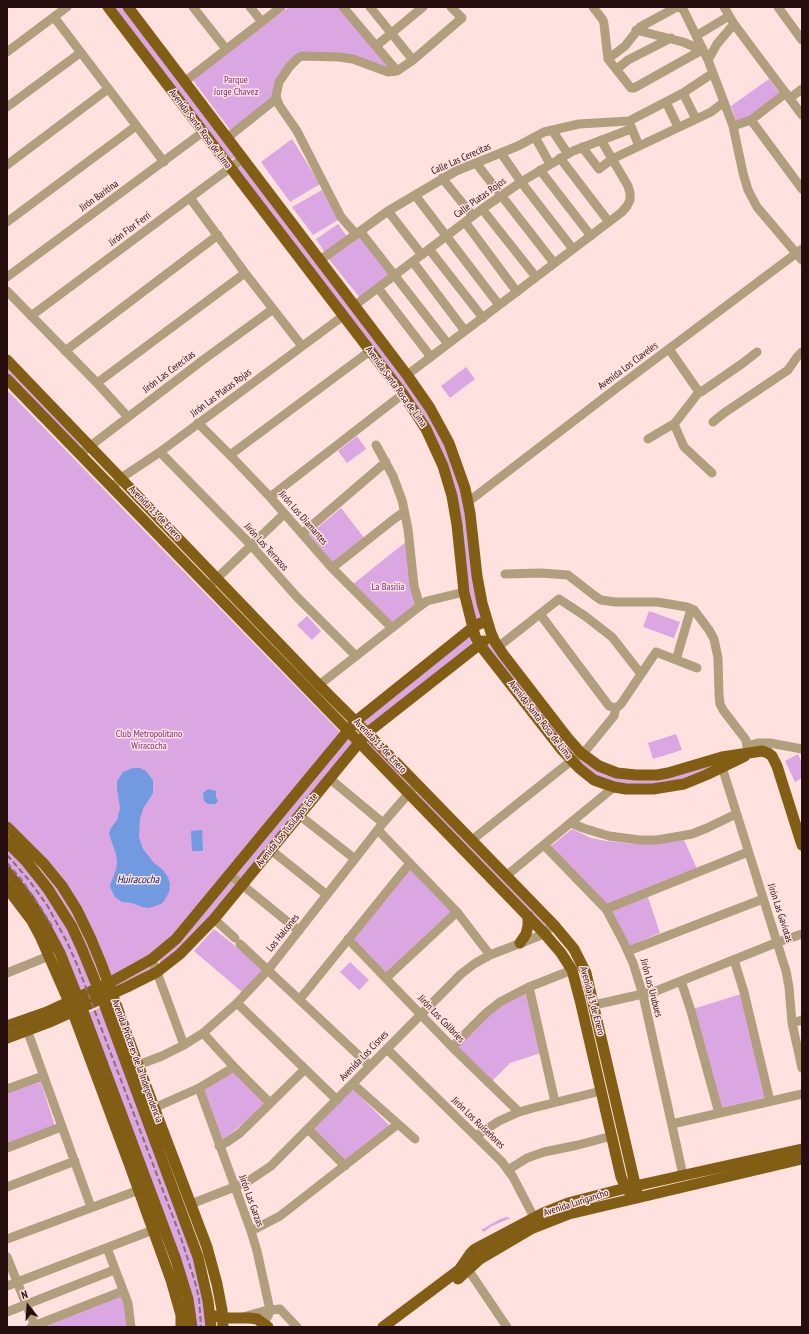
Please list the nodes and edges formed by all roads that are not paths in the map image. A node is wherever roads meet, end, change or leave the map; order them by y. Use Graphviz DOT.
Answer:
graph roads {
  1 [pos="67,7"];
  2 [pos="108,7"];
  3 [pos="128,7"];
  4 [pos="192,7"];
  5 [pos="250,7"];
  6 [pos="281,7"];
  7 [pos="343,7"];
  8 [pos="370,7"];
  9 [pos="423,7"];
  10 [pos="451,7"];
  11 [pos="593,7"];
  12 [pos="724,7"];
  13 [pos="778,7"];
  14 [pos="686,8"];
  15 [pos="54,17"];
  16 [pos="731,20"];
  17 [pos="262,22"];
  18 [pos="636,30"];
  19 [pos="391,34"];
  20 [pos="801,35"];
  21 [pos="696,36"];
  22 [pos="671,38"];
  23 [pos="376,46"];
  24 [pos="226,49"];
  25 [pos="702,50"];
  26 [pos="7,52"];
  27 [pos="80,53"];
  28 [pos="608,59"];
  29 [pos="413,60"];
  30 [pos="708,60"];
  31 [pos="617,69"];
  32 [pos="397,71"];
  33 [pos="713,73"];
  34 [pos="184,82"];
  35 [pos="108,89"];
  36 [pos="802,89"];
  37 [pos="683,93"];
  38 [pos="788,95"];
  39 [pos="276,100"];
  40 [pos="666,102"];
  41 [pos="724,102"];
  42 [pos="7,108"];
  43 [pos="802,115"];
  44 [pos="696,119"];
  45 [pos="751,120"];
  46 [pos="630,125"];
  47 [pos="136,126"];
  48 [pos="733,126"];
  49 [pos="678,128"];
  50 [pos="552,130"];
  51 [pos="204,132"];
  52 [pos="535,137"];
  53 [pos="227,138"];
  54 [pos="601,140"];
  55 [pos="639,146"];
  56 [pos="582,147"];
  57 [pos="501,153"];
  58 [pos="564,156"];
  59 [pos="242,159"];
  60 [pos="612,159"];
  61 [pos="164,162"];
  62 [pos="476,163"];
  63 [pos="550,164"];
  64 [pos="7,165"];
  65 [pos="230,168"];
  66 [pos="540,170"];
  67 [pos="442,178"];
  68 [pos="521,182"];
  69 [pos="802,189"];
  70 [pos="415,195"];
  71 [pos="502,195"];
  72 [pos="190,198"];
  73 [pos="482,209"];
  74 [pos="388,211"];
  75 [pos="473,216"];
  76 [pos="7,222"];
  77 [pos="465,222"];
  78 [pos="609,222"];
  79 [pos="358,232"];
  80 [pos="218,236"];
  81 [pos="447,236"];
  82 [pos="590,236"];
  83 [pos="429,249"];
  84 [pos="573,250"];
  85 [pos="800,254"];
  86 [pos="422,255"];
  87 [pos="319,261"];
  88 [pos="413,262"];
  89 [pos="554,264"];
  90 [pos="245,273"];
  91 [pos="396,275"];
  92 [pos="7,277"];
  93 [pos="536,278"];
  94 [pos="378,288"];
  95 [pos="7,291"];
  96 [pos="517,292"];
  97 [pos="354,306"];
  98 [pos="499,306"];
  99 [pos="273,309"];
  100 [pos="31,316"];
  101 [pos="343,316"];
  102 [pos="483,318"];
  103 [pos="465,331"];
  104 [pos="448,344"];
  105 [pos="302,346"];
  106 [pos="65,350"];
  107 [pos="669,350"];
  108 [pos="370,351"];
  109 [pos="757,352"];
  110 [pos="802,352"];
  111 [pos="431,357"];
  112 [pos="7,360"];
  113 [pos="407,375"];
  114 [pos="7,379"];
  115 [pos="97,383"];
  116 [pos="700,392"];
  117 [pos="403,394"];
  118 [pos="128,417"];
  119 [pos="713,422"];
  120 [pos="198,423"];
  121 [pos="674,424"];
  122 [pos="648,439"];
  123 [pos="376,445"];
  124 [pos="90,446"];
  125 [pos="160,452"];
  126 [pos="80,454"];
  127 [pos="230,455"];
  128 [pos="386,462"];
  129 [pos="712,473"];
  130 [pos="121,478"];
  131 [pos="112,488"];
  132 [pos="270,497"];
  133 [pos="468,502"];
  134 [pos="404,512"];
  135 [pos="284,514"];
  136 [pos="302,534"];
  137 [pos="251,545"];
  138 [pos="332,568"];
  139 [pos="505,574"];
  140 [pos="217,578"];
  141 [pos="207,587"];
  142 [pos="464,592"];
  143 [pos="420,606"];
  144 [pos="691,609"];
  145 [pos="540,614"];
  146 [pos="487,621"];
  147 [pos="392,628"];
  148 [pos="472,628"];
  149 [pos="491,633"];
  150 [pos="480,645"];
  151 [pos="498,647"];
  152 [pos="356,656"];
  153 [pos="676,660"];
  154 [pos="697,668"];
  155 [pos="641,674"];
  156 [pos="319,685"];
  157 [pos="616,708"];
  158 [pos="356,722"];
  159 [pos="347,731"];
  160 [pos="367,733"];
  161 [pos="358,743"];
  162 [pos="802,749"];
  163 [pos="747,750"];
  164 [pos="581,753"];
  165 [pos="572,761"];
  166 [pos="722,767"];
  167 [pos="329,778"];
  168 [pos="417,784"];
  169 [pos="614,787"];
  170 [pos="408,793"];
  171 [pos="736,814"];
  172 [pos="299,815"];
  173 [pos="571,823"];
  174 [pos="7,827"];
  175 [pos="381,827"];
  176 [pos="475,838"];
  177 [pos="7,842"];
  178 [pos="544,845"];
  179 [pos="802,845"];
  180 [pos="271,850"];
  181 [pos="748,852"];
  182 [pos="355,859"];
  183 [pos="410,863"];
  184 [pos="7,872"];
  185 [pos="230,875"];
  186 [pos="506,876"];
  187 [pos="242,885"];
  188 [pos="7,888"];
  189 [pos="328,895"];
  190 [pos="763,899"];
  191 [pos="606,909"];
  192 [pos="457,912"];
  193 [pos="528,916"];
  194 [pos="214,919"];
  195 [pos="554,925"];
  196 [pos="300,931"];
  197 [pos="544,932"];
  198 [pos="802,934"];
  199 [pos="348,939"];
  200 [pos="778,942"];
  201 [pos="520,943"];
  202 [pos="628,951"];
  203 [pos="490,955"];
  204 [pos="49,956"];
  205 [pos="152,959"];
  206 [pos="734,960"];
  207 [pos="141,966"];
  208 [pos="268,970"];
  209 [pos="157,972"];
  210 [pos="567,972"];
  211 [pos="7,973"];
  212 [pos="386,978"];
  213 [pos="681,981"];
  214 [pos="138,982"];
  215 [pos="529,987"];
  216 [pos="106,991"];
  217 [pos="643,995"];
  218 [pos="300,999"];
  219 [pos="237,1003"];
  220 [pos="76,1004"];
  221 [pos="594,1005"];
  222 [pos="421,1014"];
  223 [pos="802,1020"];
  224 [pos="792,1023"];
  225 [pos="7,1026"];
  226 [pos="26,1026"];
  227 [pos="203,1033"];
  228 [pos="7,1038"];
  229 [pos="184,1045"];
  230 [pos="452,1047"];
  231 [pos="387,1049"];
  232 [pos="138,1065"];
  233 [pos="370,1066"];
  234 [pos="234,1067"];
  235 [pos="802,1068"];
  236 [pos="305,1069"];
  237 [pos="43,1076"];
  238 [pos="353,1084"];
  239 [pos="199,1088"];
  240 [pos="7,1090"];
  241 [pos="601,1091"];
  242 [pos="802,1094"];
  243 [pos="337,1100"];
  244 [pos="770,1101"];
  245 [pos="270,1102"];
  246 [pos="555,1102"];
  247 [pos="154,1108"];
  248 [pos="519,1112"];
  249 [pos="719,1113"];
  250 [pos="398,1124"];
  251 [pos="672,1124"];
  252 [pos="62,1127"];
  253 [pos="308,1129"];
  254 [pos="476,1136"];
  255 [pos="612,1136"];
  256 [pos="414,1139"];
  257 [pos="219,1146"];
  258 [pos="7,1148"];
  259 [pos="802,1149"];
  260 [pos="802,1159"];
  261 [pos="75,1161"];
  262 [pos="345,1166"];
  263 [pos="508,1170"];
  264 [pos="682,1170"];
  265 [pos="631,1186"];
  266 [pos="235,1187"];
  267 [pos="7,1188"];
  268 [pos="138,1190"];
  269 [pos="636,1197"];
  270 [pos="191,1204"];
  271 [pos="91,1207"];
  272 [pos="536,1222"];
  273 [pos="153,1230"];
  274 [pos="251,1231"];
  275 [pos="7,1239"];
  276 [pos="107,1248"];
  277 [pos="7,1257"];
  278 [pos="466,1267"];
  279 [pos="114,1270"];
  280 [pos="17,1282"];
  281 [pos="7,1286"];
  282 [pos="123,1291"];
  283 [pos="26,1304"];
  284 [pos="270,1310"];
  285 [pos="7,1312"];
  286 [pos="210,1312"];
  287 [pos="240,1318"];
  288 [pos="223,1322"];
  289 [pos="266,1325"];
  290 [pos="33,1326"];
  291 [pos="132,1327"];
  292 [pos="182,1327"];
  293 [pos="192,1327"];
  294 [pos="210,1327"];
  295 [pos="296,1327"];
  296 [pos="383,1327"];
  297 [pos="396,1327"];
  298 [pos="507,1327"];
  1 -- 15 [label="street"];
  2 -- 51 [label="main road, Avenida Santa Rosa de Lima"];
  3 -- 34 [label="main road, Avenida Santa Rosa de Lima"];
  4 -- 24 [label="street"];
  5 -- 17 [label="street"];
  6 -- 17 [label="street"];
  7 -- 23 [label="street"];
  8 -- 19 [label="street"];
  9 -- 19 [label="street"];
  10 -- 29 [label="street"];
  11 -- 28 [label="street"];
  12 -- 16 [label="street"];
  13 -- 20 [label="street"];
  14 -- 18 [label="street"];
  14 -- 21 [label="street"];
  15 -- 26 [label="street"];
  15 -- 27 [label="street"];
  16 -- 21 [label="street"];
  16 -- 30 [label="street"];
  16 -- 38 [label="street"];
  17 -- 24 [label="street"];
  18 -- 22 [label="street"];
  18 -- 28 [label="street"];
  19 -- 23 [label="street"];
  19 -- 29 [label="street"];
  21 -- 25 [label="street"];
  22 -- 25 [label="street"];
  22 -- 31 [label="street"];
  23 -- 32 [label="street"];
  24 -- 34 [label="street"];
  25 -- 30 [label="street"];
  25 -- 31 [label="street"];
  27 -- 35 [label="street"];
  27 -- 42 [label="street"];
  28 -- 31 [label="street"];
  29 -- 32 [label="street"];
  30 -- 33 [label="street"];
  32 -- 39 [label="street"];
  33 -- 37 [label="street, Calle Platas Rojos"];
  33 -- 41 [label="street"];
  34 -- 53 [label="main road, Avenida Santa Rosa de Lima"];
  35 -- 47 [label="street"];
  35 -- 64 [label="street"];
  36 -- 38 [label="street"];
  37 -- 40 [label="street, Calle Platas Rojos"];
  37 -- 44 [label="street"];
  38 -- 43 [label="street"];
  38 -- 45 [label="street"];
  39 -- 53 [label="street"];
  39 -- 79 [label="street"];
  40 -- 46 [label="street, Calle Platas Rojos"];
  40 -- 49 [label="street"];
  41 -- 44 [label="street"];
  41 -- 48 [label="street"];
  44 -- 49 [label="street"];
  45 -- 48 [label="street"];
  45 -- 69 [label="street"];
  46 -- 50 [label="street, Calle Las Cerecitas"];
  46 -- 54 [label="street, Calle Platas Rojos"];
  46 -- 55 [label="street"];
  47 -- 61 [label="street"];
  47 -- 76 [label="street"];
  48 -- 85 [label="street"];
  49 -- 55 [label="street"];
  50 -- 52 [label="street, Calle Las Cerecitas"];
  50 -- 58 [label="street"];
  51 -- 61 [label="street, Jirón Baritina"];
  51 -- 65 [label="main road, Avenida Santa Rosa de Lima"];
  52 -- 57 [label="street, Calle Las Cerecitas"];
  52 -- 63 [label="street"];
  53 -- 59 [label="main road, Avenida Santa Rosa de Lima"];
  54 -- 56 [label="street, Calle Platas Rojos"];
  54 -- 60 [label="street"];
  55 -- 60 [label="street"];
  56 -- 58 [label="street, Calle Platas Rojos"];
  56 -- 60 [label="street"];
  57 -- 62 [label="street, Calle Las Cerecitas"];
  57 -- 68 [label="street"];
  58 -- 63 [label="street, Calle Platas Rojos"];
  58 -- 78 [label="street"];
  59 -- 65 [label="street, Jirón Flor Ferri"];
  59 -- 87 [label="main road, Avenida Santa Rosa de Lima"];
  60 -- 78 [label="street"];
  61 -- 92 [label="street, Jirón Baritina"];
  62 -- 67 [label="street, Calle Las Cerecitas"];
  62 -- 71 [label="street"];
  63 -- 66 [label="street, Calle Platas Rojos"];
  65 -- 72 [label="street, Jirón Flor Ferri"];
  65 -- 101 [label="main road, Avenida Santa Rosa de Lima"];
  66 -- 68 [label="street, Calle Platas Rojos"];
  66 -- 82 [label="street"];
  67 -- 70 [label="street, Calle Las Cerecitas"];
  67 -- 75 [label="street"];
  68 -- 71 [label="street, Calle Platas Rojos"];
  68 -- 84 [label="street"];
  70 -- 74 [label="street, Calle Las Cerecitas"];
  70 -- 81 [label="street"];
  71 -- 73 [label="street, Calle Platas Rojos"];
  71 -- 89 [label="street"];
  72 -- 80 [label="street"];
  72 -- 100 [label="street, Jirón Flor Ferri"];
  73 -- 75 [label="street, Calle Platas Rojos"];
  73 -- 93 [label="street"];
  74 -- 79 [label="street, Calle Las Cerecitas"];
  74 -- 86 [label="street"];
  75 -- 77 [label="street, Calle Platas Rojos"];
  77 -- 81 [label="street, Calle Platas Rojos"];
  77 -- 96 [label="street"];
  78 -- 82 [label="street"];
  79 -- 87 [label="street, Calle Las Cerecitas"];
  79 -- 91 [label="street"];
  80 -- 90 [label="street"];
  80 -- 106 [label="street"];
  81 -- 83 [label="street, Calle Platas Rojos"];
  81 -- 98 [label="street"];
  82 -- 84 [label="street"];
  83 -- 86 [label="street, Calle Platas Rojos"];
  83 -- 102 [label="street"];
  84 -- 89 [label="street"];
  85 -- 107 [label="street, Avenida Los Claveles"];
  86 -- 88 [label="street, Calle Platas Rojos"];
  87 -- 97 [label="main road, Avenida Santa Rosa de Lima"];
  88 -- 91 [label="street, Calle Platas Rojos"];
  88 -- 103 [label="street"];
  89 -- 93 [label="street"];
  90 -- 99 [label="street"];
  90 -- 115 [label="street"];
  91 -- 94 [label="street, Calle Platas Rojos"];
  91 -- 104 [label="street"];
  93 -- 96 [label="street"];
  94 -- 97 [label="street, Calle Platas Rojos"];
  94 -- 111 [label="street"];
  95 -- 100 [label="street"];
  96 -- 98 [label="street"];
  97 -- 113 [label="main road, Avenida Santa Rosa de Lima"];
  98 -- 102 [label="street"];
  99 -- 105 [label="street"];
  99 -- 118 [label="street, Jirón Las Cerecitas"];
  100 -- 106 [label="street"];
  101 -- 105 [label="street, Jirón Las Platas Rojas"];
  101 -- 108 [label="main road, Avenida Santa Rosa de Lima"];
  102 -- 103 [label="street"];
  103 -- 104 [label="street"];
  104 -- 111 [label="street"];
  105 -- 120 [label="street, Jirón Las Platas Rojas"];
  106 -- 115 [label="street"];
  107 -- 116 [label="street"];
  107 -- 133 [label="street, Avenida Los Claveles"];
  108 -- 117 [label="main road, Avenida Santa Rosa de Lima"];
  108 -- 127 [label="street"];
  109 -- 116 [label="street"];
  110 -- 119 [label="street"];
  111 -- 113 [label="street"];
  112 -- 124 [label="main road, Avenida 13 de Enero"];
  113 -- 133 [label="main road, Avenida Santa Rosa de Lima"];
  114 -- 126 [label="main road, Avenida 13 de Enero"];
  115 -- 118 [label="street"];
  116 -- 121 [label="street"];
  117 -- 132 [label="street"];
  117 -- 142 [label="main road, Avenida Santa Rosa de Lima"];
  118 -- 124 [label="street, Jirón Las Cerecitas"];
  120 -- 125 [label="street, Jirón Las Platas Rojas"];
  120 -- 127 [label="street, Jirón Los Diamantes"];
  121 -- 122 [label="street"];
  121 -- 129 [label="street"];
  123 -- 128 [label="street"];
  124 -- 126 [label="street, Jirón Las Cerecitas"];
  124 -- 130 [label="main road, Avenida 13 de Enero"];
  125 -- 130 [label="street, Jirón Las Platas Rojas"];
  125 -- 137 [label="street, Jirón Los Terrazos"];
  126 -- 131 [label="main road, Avenida 13 de Enero"];
  127 -- 132 [label="street, Jirón Los Diamantes"];
  128 -- 134 [label="street"];
  128 -- 136 [label="street"];
  130 -- 131 [label="street, Jirón Las Platas Rojas"];
  130 -- 140 [label="main road, Avenida 13 de Enero"];
  131 -- 141 [label="main road, Avenida 13 de Enero"];
  132 -- 135 [label="street, Jirón Los Diamantes"];
  133 -- 146 [label="main road, Avenida Santa Rosa de Lima"];
  134 -- 138 [label="street"];
  134 -- 143 [label="street"];
  135 -- 136 [label="street, Jirón Los Diamantes"];
  135 -- 137 [label="street"];
  136 -- 138 [label="street, Jirón Los Diamantes"];
  137 -- 140 [label="street"];
  137 -- 152 [label="street, Jirón Los Terrazos"];
  138 -- 147 [label="street, Jirón Los Diamantes"];
  139 -- 144 [label="street"];
  140 -- 141 [label="street"];
  140 -- 156 [label="main road, Avenida 13 de Enero"];
  141 -- 159 [label="main road, Avenida 13 de Enero"];
  142 -- 143 [label="street"];
  142 -- 148 [label="main road, Avenida Santa Rosa de Lima"];
  143 -- 147 [label="street"];
  144 -- 153 [label="street"];
  144 -- 163 [label="street"];
  145 -- 151 [label="street"];
  145 -- 155 [label="street"];
  145 -- 157 [label="street"];
  146 -- 148 [label="main road, Avenida Los Tusilagos Este"];
  146 -- 149 [label="main road, Avenida Santa Rosa de Lima"];
  147 -- 152 [label="street"];
  148 -- 150 [label="main road, Avenida Santa Rosa de Lima"];
  148 -- 158 [label="main road, Avenida Los Tusilagos Este"];
  149 -- 150 [label="main road, Avenida Los Tusilagos Este"];
  149 -- 151 [label="main road, Avenida Santa Rosa de Lima"];
  150 -- 160 [label="main road, Avenida Los Tusilagos Este"];
  150 -- 165 [label="main road, Avenida Santa Rosa de Lima"];
  151 -- 164 [label="main road, Avenida Santa Rosa de Lima"];
  152 -- 156 [label="street"];
  153 -- 154 [label="street"];
  153 -- 155 [label="street"];
  155 -- 157 [label="street"];
  156 -- 158 [label="main road, Avenida 13 de Enero"];
  157 -- 164 [label="street"];
  158 -- 159 [label="main road, Avenida Los Tusilagos Este"];
  158 -- 160 [label="main road, Avenida 13 de Enero"];
  159 -- 161 [label="main road, Avenida 13 de Enero"];
  159 -- 185 [label="main road, Avenida Los Tusilagos Este"];
  160 -- 161 [label="main road, Avenida Los Tusilagos Este"];
  160 -- 168 [label="main road, Avenida 13 de Enero"];
  161 -- 167 [label="main road, Avenida Los Tusilagos Este"];
  161 -- 170 [label="main road, Avenida 13 de Enero"];
  162 -- 163 [label="street"];
  163 -- 164 [label="main road, Avenida Santa Rosa de Lima"];
  163 -- 166 [label="main road, Avenida Santa Rosa de Lima"];
  163 -- 179 [label="main road"];
  164 -- 165 [label="street"];
  165 -- 169 [label="main road, Avenida Santa Rosa de Lima"];
  165 -- 176 [label="street"];
  166 -- 169 [label="main road, Avenida Santa Rosa de Lima"];
  166 -- 171 [label="street, Jirón Las Gaviotas"];
  167 -- 172 [label="main road, Avenida Los Tusilagos Este"];
  167 -- 175 [label="street"];
  168 -- 170 [label="street, Los Halcones"];
  168 -- 176 [label="main road, Avenida 13 de Enero"];
  169 -- 173 [label="street"];
  170 -- 175 [label="street, Los Halcones"];
  170 -- 193 [label="main road, Avenida 13 de Enero"];
  171 -- 173 [label="street"];
  171 -- 181 [label="street, Jirón Las Gaviotas"];
  172 -- 180 [label="main road, Avenida Los Tusilagos Este"];
  172 -- 182 [label="street"];
  173 -- 178 [label="street"];
  174 -- 216 [label="main road, Avenida Próceres de la Independencia"];
  175 -- 182 [label="street, Los Halcones"];
  175 -- 183 [label="street"];
  176 -- 186 [label="main road, Avenida 13 de Enero"];
  177 -- 216 [label="main road, Avenida Próceres de la Independencia"];
  178 -- 186 [label="street"];
  178 -- 191 [label="street, Jirón Los Urubues"];
  180 -- 187 [label="main road, Avenida Los Tusilagos Este"];
  180 -- 189 [label="street"];
  181 -- 190 [label="street, Jirón Las Gaviotas"];
  181 -- 191 [label="street"];
  182 -- 189 [label="street, Los Halcones"];
  183 -- 192 [label="street"];
  183 -- 199 [label="street"];
  184 -- 220 [label="main road"];
  185 -- 187 [label="street"];
  185 -- 205 [label="main road, Avenida Los Tusilagos Este"];
  186 -- 195 [label="main road, Avenida 13 de Enero"];
  187 -- 194 [label="main road, Avenida Los Tusilagos Este"];
  187 -- 196 [label="street"];
  188 -- 204 [label="main road"];
  189 -- 196 [label="street, Los Halcones"];
  190 -- 200 [label="street, Jirón Las Gaviotas"];
  190 -- 202 [label="street"];
  191 -- 202 [label="street, Jirón Los Urubues"];
  192 -- 203 [label="street"];
  192 -- 212 [label="street"];
  193 -- 197 [label="main road, Avenida 13 de Enero"];
  193 -- 201 [label="main road"];
  194 -- 208 [label="street"];
  194 -- 209 [label="main road, Avenida Los Tusilagos Este"];
  195 -- 197 [label="street, Avenida Los Cisnes"];
  195 -- 221 [label="main road, Avenida 13 de Enero"];
  196 -- 208 [label="street, Los Halcones"];
  197 -- 201 [label="street, Avenida Los Cisnes"];
  197 -- 210 [label="main road, Avenida 13 de Enero"];
  198 -- 200 [label="street"];
  199 -- 212 [label="street, Jirón Los Colibríes"];
  199 -- 218 [label="street"];
  200 -- 206 [label="street"];
  200 -- 224 [label="street, Jirón Las Gaviotas"];
  201 -- 203 [label="street, Avenida Los Cisnes"];
  202 -- 217 [label="street, Jirón Los Urubues"];
  203 -- 222 [label="street, Avenida Los Cisnes"];
  204 -- 211 [label="street"];
  204 -- 220 [label="main road"];
  205 -- 207 [label="main road, Avenida Los Tusilagos Este"];
  205 -- 209 [label="street"];
  206 -- 213 [label="street"];
  206 -- 244 [label="street"];
  207 -- 214 [label="street"];
  207 -- 216 [label="main road, Avenida Los Tusilagos Este"];
  208 -- 218 [label="street"];
  208 -- 219 [label="street, Los Halcones"];
  209 -- 214 [label="main road, Avenida Los Tusilagos Este"];
  209 -- 229 [label="street"];
  210 -- 215 [label="street"];
  210 -- 241 [label="main road, Avenida 13 de Enero"];
  212 -- 222 [label="street, Jirón Los Colibríes"];
  213 -- 217 [label="street"];
  213 -- 249 [label="street"];
  214 -- 216 [label="main road, Avenida Los Tusilagos Este"];
  215 -- 230 [label="street"];
  215 -- 246 [label="street"];
  216 -- 220 [label="main road, Avenida Los Tusilagos Este"];
  216 -- 232 [label="main road, Avenida Próceres de la Independencia"];
  216 -- 286 [label="main road, Avenida Próceres de la Independencia"];
  217 -- 221 [label="street"];
  217 -- 251 [label="street, Jirón Los Urubues"];
  218 -- 233 [label="street"];
  219 -- 227 [label="street, Los Halcones"];
  219 -- 236 [label="street"];
  220 -- 226 [label="main road, Avenida Los Tusilagos Este"];
  220 -- 268 [label="main road"];
  220 -- 293 [label="main road"];
  221 -- 265 [label="main road, Avenida 13 de Enero"];
  222 -- 230 [label="street, Jirón Los Colibríes"];
  222 -- 231 [label="street, Avenida Los Cisnes"];
  223 -- 224 [label="street"];
  224 -- 235 [label="street, Jirón Las Gaviotas"];
  225 -- 226 [label="main road"];
  226 -- 228 [label="main road"];
  226 -- 237 [label="street"];
  227 -- 229 [label="street, Los Halcones"];
  227 -- 234 [label="street"];
  229 -- 232 [label="street, Los Halcones"];
  230 -- 248 [label="street, Jirón Los Colibríes"];
  231 -- 233 [label="street, Avenida Los Cisnes"];
  231 -- 254 [label="street, Jirón Los Ruiseñores"];
  232 -- 247 [label="main road, Avenida Próceres de la Independencia"];
  233 -- 238 [label="street, Avenida Los Cisnes"];
  234 -- 239 [label="street"];
  234 -- 245 [label="street"];
  236 -- 243 [label="street"];
  236 -- 245 [label="street"];
  237 -- 240 [label="street"];
  237 -- 252 [label="street"];
  238 -- 243 [label="street, Avenida Los Cisnes"];
  238 -- 250 [label="street"];
  239 -- 247 [label="street"];
  239 -- 257 [label="street, Jirón Las Garzas"];
  241 -- 246 [label="street"];
  241 -- 255 [label="main road, Avenida 13 de Enero"];
  242 -- 244 [label="street"];
  243 -- 253 [label="street, Avenida Los Cisnes"];
  244 -- 249 [label="street"];
  245 -- 257 [label="street"];
  246 -- 248 [label="street"];
  247 -- 270 [label="main road, Avenida Próceres de la Independencia"];
  248 -- 254 [label="street"];
  249 -- 251 [label="street"];
  250 -- 256 [label="street"];
  250 -- 262 [label="street"];
  251 -- 264 [label="street, Jirón Los Urubues"];
  252 -- 258 [label="street"];
  252 -- 261 [label="street"];
  253 -- 262 [label="street"];
  253 -- 266 [label="street, Avenida Los Cisnes"];
  254 -- 263 [label="street, Jirón Los Ruiseñores"];
  255 -- 263 [label="street"];
  255 -- 265 [label="main road, Avenida 13 de Enero"];
  257 -- 266 [label="street, Jirón Las Garzas"];
  259 -- 264 [label="main road, Avenida Lurigancho"];
  260 -- 269 [label="main road, Avenida Lurigancho"];
  261 -- 267 [label="street"];
  261 -- 271 [label="street"];
  262 -- 274 [label="street"];
  263 -- 272 [label="street, Jirón Los Ruiseñores"];
  264 -- 265 [label="main road, Avenida Lurigancho"];
  265 -- 269 [label="main road, Avenida 13 de Enero"];
  265 -- 272 [label="main road, Avenida Lurigancho"];
  266 -- 270 [label="street, Avenida Los Cisnes"];
  266 -- 274 [label="street, Jirón Las Garzas"];
  268 -- 271 [label="street"];
  268 -- 273 [label="main road"];
  269 -- 272 [label="main road, Avenida Lurigancho"];
  270 -- 288 [label="main road, Avenida Próceres de la Independencia"];
  271 -- 275 [label="street"];
  272 -- 278 [label="main road, Avenida Lurigancho"];
  273 -- 276 [label="street"];
  273 -- 292 [label="main road"];
  274 -- 284 [label="street, Jirón Las Garzas"];
  276 -- 279 [label="street"];
  276 -- 280 [label="street"];
  277 -- 280 [label="street"];
  278 -- 296 [label="main road, Avenida Lurigancho"];
  278 -- 297 [label="main road, Avenida Lurigancho"];
  278 -- 298 [label="street"];
  279 -- 282 [label="street"];
  279 -- 283 [label="street"];
  280 -- 281 [label="street"];
  280 -- 283 [label="street"];
  282 -- 290 [label="street"];
  282 -- 291 [label="street"];
  283 -- 285 [label="street"];
  283 -- 290 [label="street"];
  284 -- 287 [label="street"];
  284 -- 289 [label="street"];
  284 -- 295 [label="street"];
  286 -- 288 [label="main road"];
  286 -- 294 [label="main road, Avenida Próceres de la Independencia"];
  287 -- 288 [label="main road"];
  287 -- 289 [label="main road"];
}
